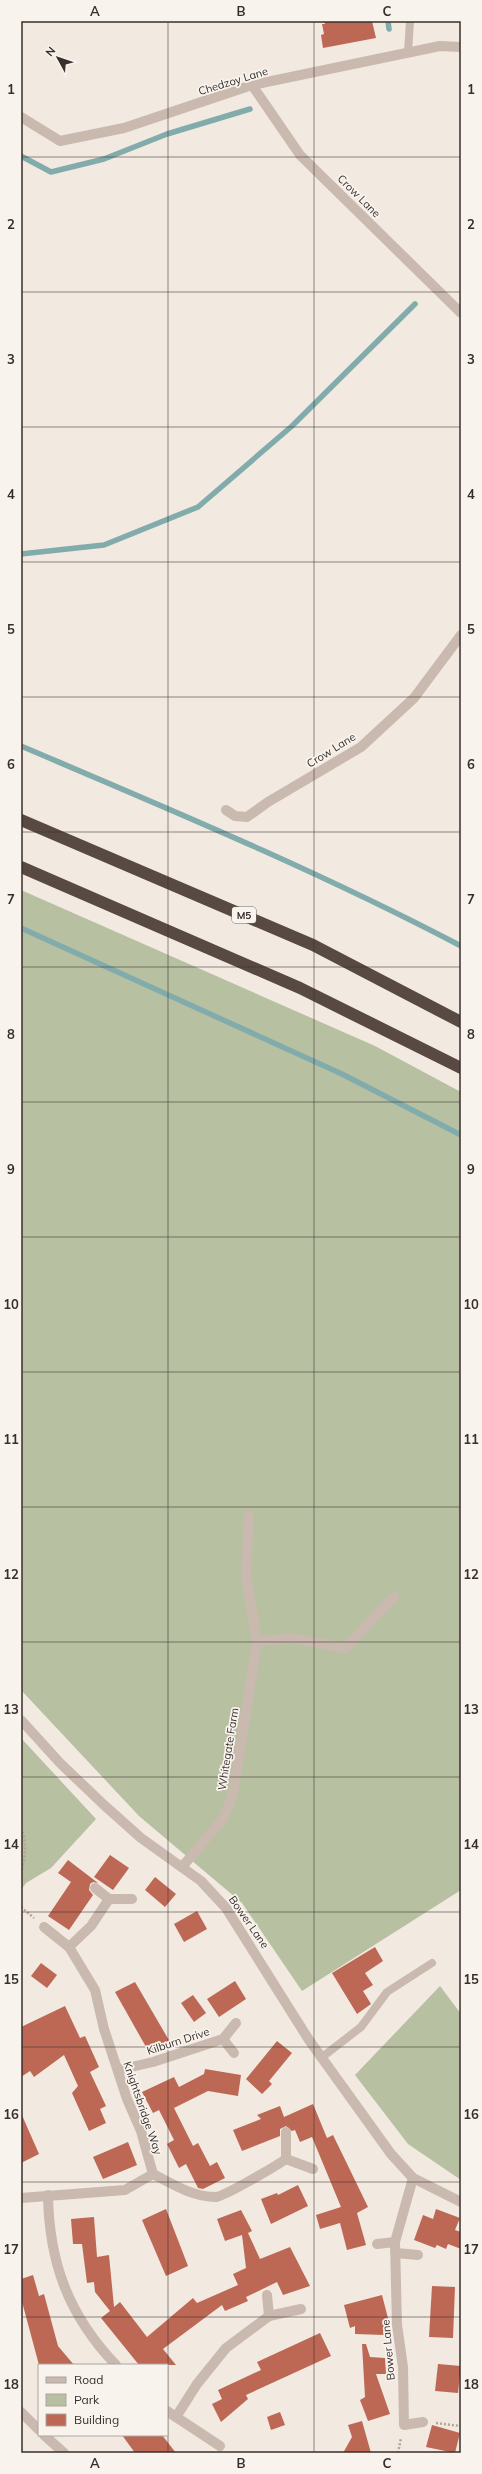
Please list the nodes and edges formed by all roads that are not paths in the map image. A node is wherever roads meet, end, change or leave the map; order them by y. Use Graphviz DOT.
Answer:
graph roads {
  1 [pos="410,21"];
  2 [pos="461,47"];
  3 [pos="408,53"];
  4 [pos="252,85"];
  5 [pos="21,117"];
  6 [pos="461,313"];
  7 [pos="461,635"];
  8 [pos="226,810"];
  9 [pos="21,820"];
  10 [pos="21,867"];
  11 [pos="461,1022"];
  12 [pos="461,1068"];
  13 [pos="249,1515"];
  14 [pos="394,1597"];
  15 [pos="257,1642"];
  16 [pos="21,1720"];
  17 [pos="182,1867"];
  18 [pos="95,1888"];
  19 [pos="132,1899"];
  20 [pos="109,1900"];
  21 [pos="44,1927"];
  22 [pos="69,1947"];
  23 [pos="432,1963"];
  24 [pos="236,2023"];
  25 [pos="222,2039"];
  26 [pos="234,2053"];
  27 [pos="321,2058"];
  28 [pos="118,2070"];
  29 [pos="286,2132"];
  30 [pos="286,2159"];
  31 [pos="313,2169"];
  32 [pos="153,2174"];
  33 [pos="413,2178"];
  34 [pos="48,2195"];
  35 [pos="21,2198"];
  36 [pos="461,2202"];
  37 [pos="395,2242"];
  38 [pos="377,2244"];
  39 [pos="396,2254"];
  40 [pos="418,2255"];
  41 [pos="267,2295"];
  42 [pos="301,2310"];
  43 [pos="269,2316"];
  44 [pos="115,2364"];
  45 [pos="21,2412"];
  46 [pos="168,2412"];
  47 [pos="176,2417"];
  48 [pos="423,2422"];
  49 [pos="38,2429"];
  50 [pos="45,2436"];
  51 [pos="220,2446"];
  52 [pos="64,2453"];
  1 -- 3 [label="lane"];
  2 -- 3 [label="street, Chedzoy Lane"];
  3 -- 4 [label="street, Chedzoy Lane"];
  4 -- 5 [label="street, Chedzoy Lane"];
  4 -- 6 [label="street, Crow Lane"];
  7 -- 8 [label="street, Crow Lane"];
  9 -- 11 [label="highway, M5"];
  10 -- 12 [label="highway"];
  13 -- 15 [label="street, Whitegate Farm"];
  14 -- 15 [label="street"];
  15 -- 17 [label="street, Whitegate Farm"];
  16 -- 17 [label="street, Bower Lane"];
  17 -- 27 [label="street, Bower Lane"];
  18 -- 20 [label="street"];
  19 -- 20 [label="street"];
  20 -- 22 [label="street"];
  21 -- 22 [label="street, Knightsbridge Way"];
  22 -- 28 [label="street, Knightsbridge Way"];
  23 -- 27 [label="lane"];
  24 -- 25 [label="street, Kilburn Drive"];
  25 -- 26 [label="street, Kilburn Drive"];
  25 -- 28 [label="street, Kilburn Drive"];
  27 -- 33 [label="street, Bower Lane"];
  28 -- 32 [label="street, Knightsbridge Way"];
  29 -- 30 [label="street"];
  30 -- 31 [label="street"];
  30 -- 32 [label="street"];
  32 -- 34 [label="street"];
  33 -- 36 [label="street, Bower Lane"];
  33 -- 37 [label="street, Bower Lane"];
  34 -- 35 [label="street"];
  34 -- 44 [label="street"];
  37 -- 38 [label="street"];
  37 -- 39 [label="street, Bower Lane"];
  39 -- 40 [label="street"];
  39 -- 48 [label="street, Bower Lane"];
  41 -- 43 [label="street"];
  42 -- 43 [label="street"];
  43 -- 47 [label="street"];
  45 -- 49 [label="street"];
  46 -- 47 [label="street"];
  47 -- 51 [label="street"];
  50 -- 52 [label="street"];
}
